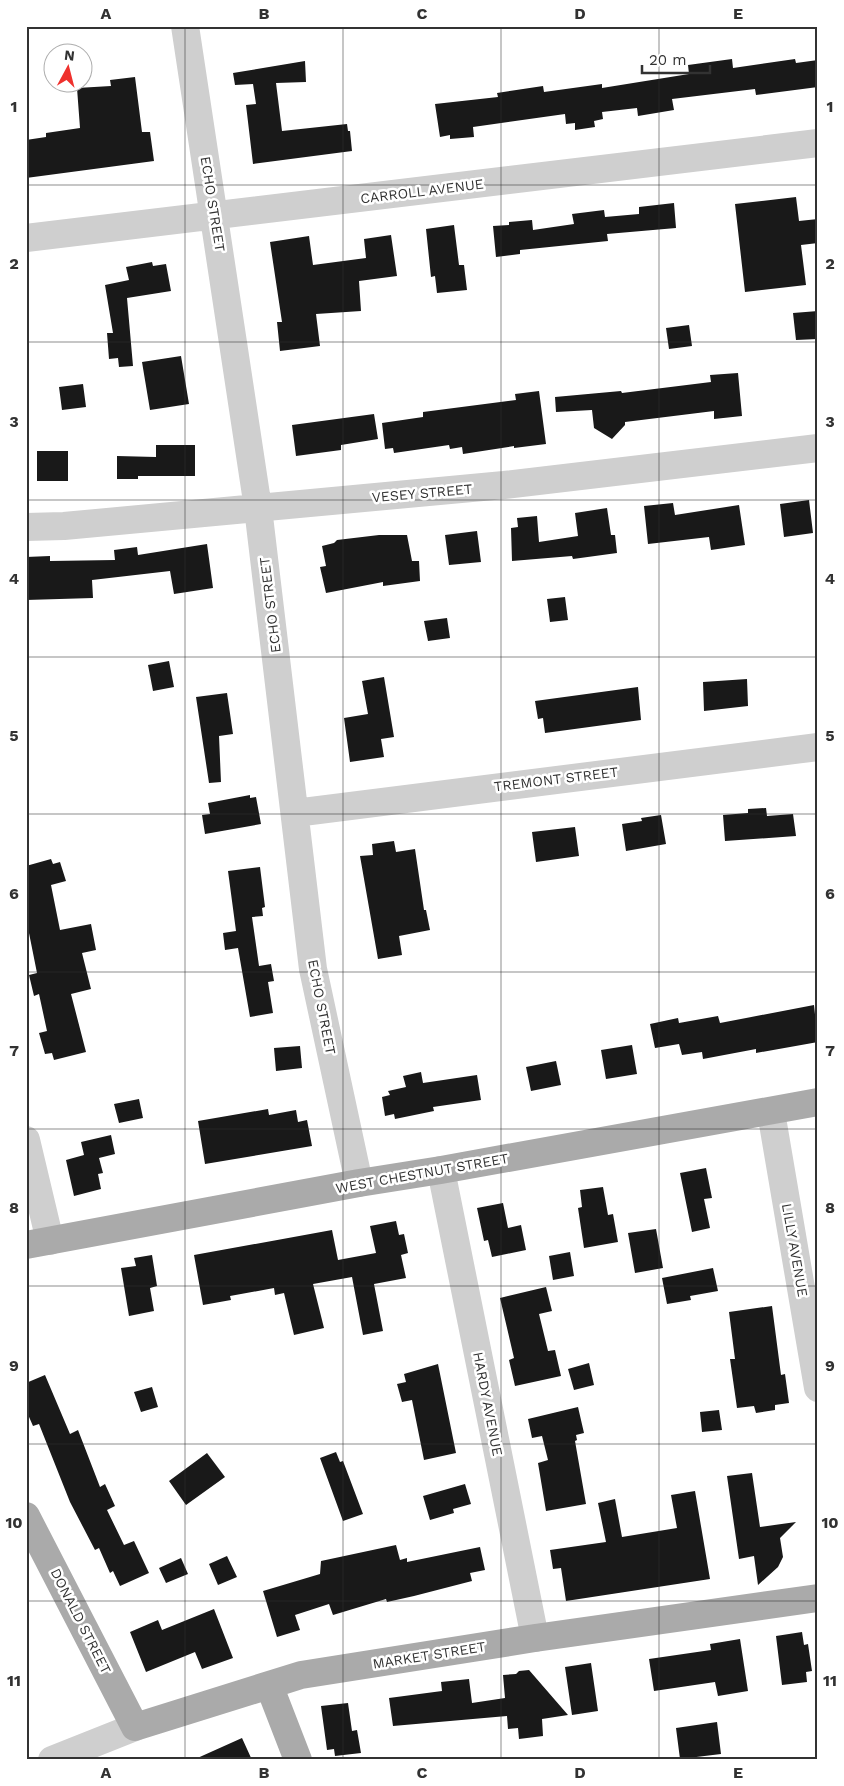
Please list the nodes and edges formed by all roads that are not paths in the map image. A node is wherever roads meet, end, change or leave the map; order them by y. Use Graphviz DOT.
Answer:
graph roads {
  1 [pos="185,26"];
  2 [pos="818,143"];
  3 [pos="215,215"];
  4 [pos="26,238"];
  5 [pos="818,448"];
  6 [pos="258,508"];
  7 [pos="26,527"];
  8 [pos="818,747"];
  9 [pos="295,813"];
  10 [pos="818,1102"];
  11 [pos="771,1112"];
  12 [pos="26,1140"];
  13 [pos="441,1170"];
  14 [pos="359,1183"];
  15 [pos="38,1243"];
  16 [pos="818,1388"];
  17 [pos="26,1516"];
  18 [pos="818,1598"];
  19 [pos="535,1638"];
  20 [pos="270,1685"];
  21 [pos="135,1727"];
  22 [pos="52,1760"];
  23 [pos="298,1760"];
  1 -- 3 [label="street, ECHO STREET"];
  2 -- 3 [label="street, CARROLL AVENUE"];
  3 -- 4 [label="street, CARROLL AVENUE"];
  3 -- 6 [label="street, ECHO STREET"];
  5 -- 6 [label="street, VESEY STREET"];
  6 -- 7 [label="street, VESEY STREET"];
  6 -- 9 [label="street, ECHO STREET"];
  8 -- 9 [label="street, TREMONT STREET"];
  9 -- 14 [label="street, ECHO STREET"];
  10 -- 11 [label="main road, WEST CHESTNUT STREET"];
  11 -- 13 [label="main road, WEST CHESTNUT STREET"];
  11 -- 16 [label="street, LILLY AVENUE"];
  12 -- 15 [label="street"];
  13 -- 14 [label="main road, WEST CHESTNUT STREET"];
  13 -- 19 [label="street, HARDY AVENUE"];
  14 -- 15 [label="main road, WEST CHESTNUT STREET"];
  17 -- 21 [label="main road, DONALD STREET"];
  18 -- 19 [label="main road, MARKET STREET"];
  19 -- 20 [label="main road, MARKET STREET"];
  20 -- 21 [label="main road, MARKET STREET"];
  20 -- 23 [label="main road"];
  21 -- 22 [label="street, MARKET STREET"];
}
